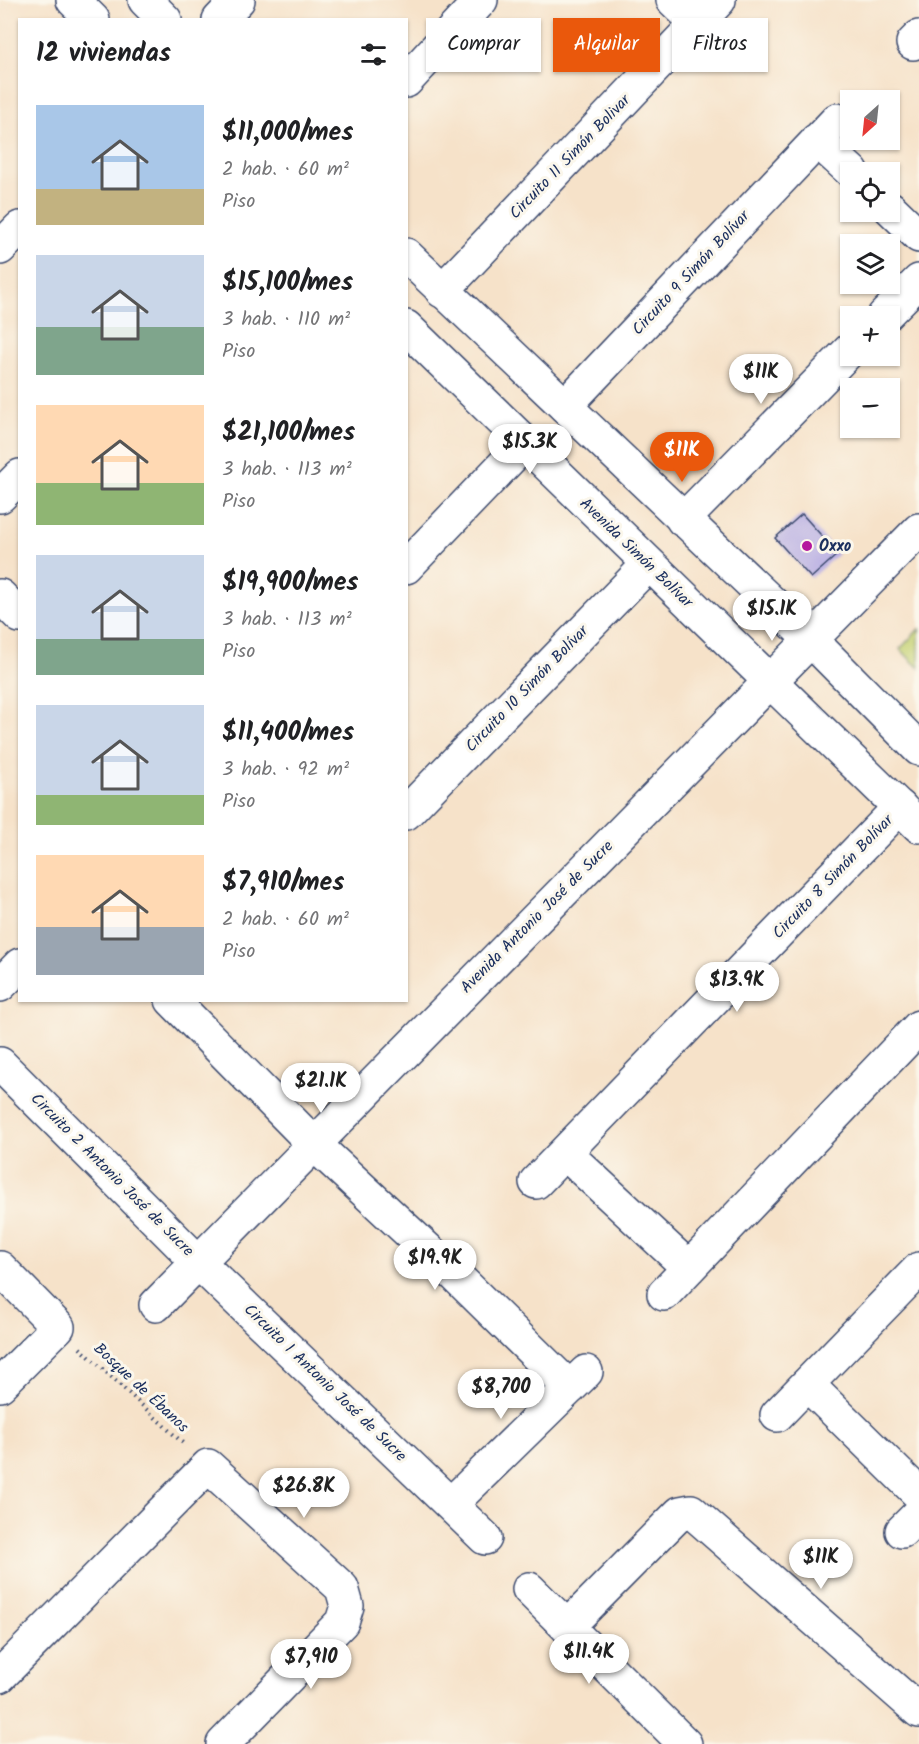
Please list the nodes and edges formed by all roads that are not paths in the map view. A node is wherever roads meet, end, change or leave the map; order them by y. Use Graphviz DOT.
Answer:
graph roads {
  1 [pos="73,0"];
  2 [pos="145,0"];
  3 [pos="238,0"];
  4 [pos="481,0"];
  5 [pos="673,0"];
  6 [pos="708,12"];
  7 [pos="91,18"];
  8 [pos="163,18"];
  9 [pos="221,18"];
  10 [pos="408,79"];
  11 [pos="846,162"];
  12 [pos="900,218"];
  13 [pos="18,230"];
  14 [pos="919,236"];
  15 [pos="0,248"];
  16 [pos="408,257"];
  17 [pos="919,281"];
  18 [pos="442,291"];
  19 [pos="894,306"];
  20 [pos="408,329"];
  21 [pos="840,360"];
  22 [pos="565,406"];
  23 [pos="524,444"];
  24 [pos="18,478"];
  25 [pos="0,496"];
  26 [pos="683,520"];
  27 [pos="919,530"];
  28 [pos="408,565"];
  29 [pos="648,565"];
  30 [pos="0,596"];
  31 [pos="18,613"];
  32 [pos="810,639"];
  33 [pos="770,680"];
  34 [pos="919,749"];
  35 [pos="408,811"];
  36 [pos="910,817"];
  37 [pos="18,967"];
  38 [pos="0,985"];
  39 [pos="174,1002"];
  40 [pos="919,1028"];
  41 [pos="0,1064"];
  42 [pos="314,1144"];
  43 [pos="566,1153"];
  44 [pos="536,1182"];
  45 [pos="198,1262"];
  46 [pos="0,1268"];
  47 [pos="689,1268"];
  48 [pos="919,1269"];
  49 [pos="664,1294"];
  50 [pos="156,1305"];
  51 [pos="807,1384"];
  52 [pos="0,1385"];
  53 [pos="777,1415"];
  54 [pos="919,1494"];
  55 [pos="451,1504"];
  56 [pos="485,1538"];
  57 [pos="529,1589"];
  58 [pos="567,1627"];
  59 [pos="0,1676"];
  60 [pos="919,1711"];
  61 [pos="223,1744"];
  62 [pos="685,1744"];
  1 -- 7 [label="street"];
  2 -- 8 [label="street"];
  3 -- 9 [label="street"];
  4 -- 10 [label="street"];
  5 -- 6 [label="street, Circuito 11 Simón Bolivar"];
  6 -- 18 [label="street, Circuito 11 Simón Bolivar"];
  11 -- 22 [label="street, Circuito 9 Simón Bolívar"];
  12 -- 14 [label="street"];
  13 -- 15 [label="street"];
  16 -- 18 [label="street"];
  17 -- 19 [label="street"];
  18 -- 22 [label="street"];
  20 -- 23 [label="street, Avenida Simón Bolívar"];
  21 -- 26 [label="street"];
  22 -- 26 [label="street"];
  23 -- 28 [label="street"];
  23 -- 29 [label="street, Avenida Simón Bolívar"];
  24 -- 25 [label="street"];
  26 -- 32 [label="street"];
  27 -- 32 [label="street, Avenida Antonio José de Sucre"];
  29 -- 33 [label="street, Avenida Simón Bolívar"];
  29 -- 35 [label="street, Circuito 10 Simón Bolívar"];
  30 -- 31 [label="street"];
  32 -- 33 [label="street, Avenida Antonio José de Sucre"];
  32 -- 34 [label="street"];
  33 -- 36 [label="street, Avenida Simón Bolívar"];
  33 -- 42 [label="street, Avenida Antonio José de Sucre"];
  36 -- 43 [label="street, Circuito 8 Simón Bolívar"];
  37 -- 38 [label="street"];
  39 -- 42 [label="street"];
  40 -- 47 [label="street"];
  41 -- 45 [label="street, Circuito 2 Antonio José de Sucre"];
  42 -- 45 [label="street, Avenida Antonio José de Sucre"];
  42 -- 55 [label="street"];
  43 -- 44 [label="street, Circuito 8 Simón Bolívar"];
  43 -- 47 [label="street"];
  45 -- 50 [label="street, Avenida Antonio José de Sucre"];
  45 -- 55 [label="street, Circuito 1 Antonio José de Sucre"];
  46 -- 52 [label="street"];
  47 -- 49 [label="street"];
  48 -- 51 [label="street"];
  51 -- 53 [label="street"];
  51 -- 54 [label="street"];
  55 -- 56 [label="street, Circuito 1 Antonio José de Sucre"];
  57 -- 58 [label="street"];
  58 -- 60 [label="street"];
  58 -- 62 [label="street"];
  59 -- 61 [label="street"];
}
